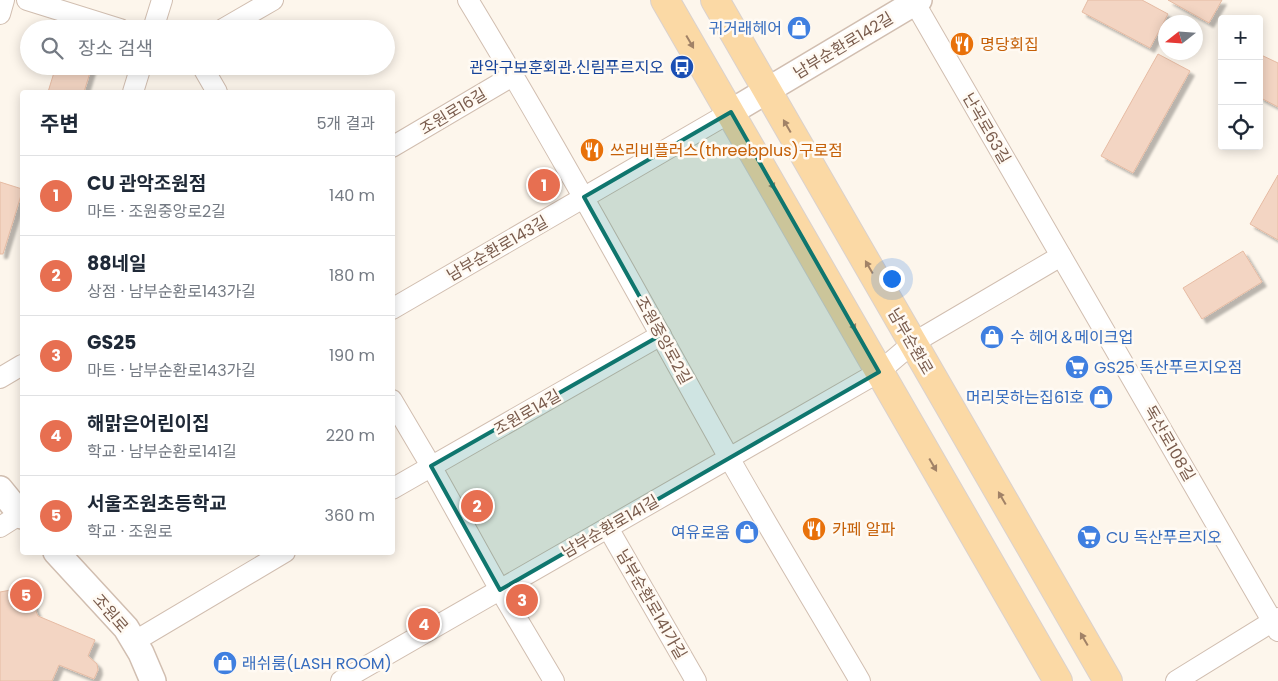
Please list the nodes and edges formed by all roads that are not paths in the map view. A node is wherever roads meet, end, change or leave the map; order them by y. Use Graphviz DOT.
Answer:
graph roads {
  1 [pos="4,0"];
  2 [pos="27,0"];
  3 [pos="162,0"];
  4 [pos="272,0"];
  5 [pos="468,0"];
  6 [pos="666,0"];
  7 [pos="715,0"];
  8 [pos="916,1"];
  9 [pos="0,14"];
  10 [pos="91,20"];
  11 [pos="156,20"];
  12 [pos="238,20"];
  13 [pos="138,75"];
  14 [pos="207,75"];
  15 [pos="514,75"];
  16 [pos="134,90"];
  17 [pos="216,90"];
  18 [pos="767,91"];
  19 [pos="731,112"];
  20 [pos="395,145"];
  21 [pos="584,197"];
  22 [pos="1061,256"];
  23 [pos="395,307"];
  24 [pos="661,335"];
  25 [pos="912,343"];
  26 [pos="20,366"];
  27 [pos="879,372"];
  28 [pos="0,378"];
  29 [pos="395,405"];
  30 [pos="729,458"];
  31 [pos="431,466"];
  32 [pos="395,487"];
  33 [pos="0,489"];
  34 [pos="16,518"];
  35 [pos="608,528"];
  36 [pos="59,555"];
  37 [pos="280,555"];
  38 [pos="500,590"];
  39 [pos="1276,624"];
  40 [pos="135,642"];
  41 [pos="154,681"];
  42 [pos="341,681"];
  43 [pos="554,681"];
  44 [pos="696,681"];
  45 [pos="860,681"];
  46 [pos="1058,681"];
  47 [pos="1108,681"];
  48 [pos="1176,681"];
  1 -- 9 [label="street"];
  2 -- 10 [label="street"];
  3 -- 11 [label="street"];
  4 -- 12 [label="street"];
  5 -- 15 [label="street, 조원중앙로2길"];
  6 -- 19 [label="main road, one-way"];
  7 -- 18 [label="main road, 남부순환로"];
  8 -- 18 [label="street, 남부순환로142길"];
  8 -- 22 [label="street, 난곡로63길"];
  13 -- 16 [label="street"];
  14 -- 17 [label="street"];
  15 -- 20 [label="street, 조원로16길"];
  15 -- 21 [label="street, 조원중앙로2길"];
  18 -- 19 [label="street, 남부순환로142길"];
  25 -- 18 [label="main road, 남부순환로, one-way"];
  19 -- 21 [label="street, 남부순환로143길"];
  19 -- 27 [label="main road, one-way"];
  21 -- 23 [label="street, 남부순환로143길"];
  21 -- 24 [label="street, 조원중앙로2길"];
  22 -- 25 [label="street, 남부순환로141길"];
  22 -- 39 [label="street, 독산로108길"];
  24 -- 30 [label="street, 조원중앙로2길"];
  24 -- 31 [label="street, 조원로14길"];
  25 -- 27 [label="street, 남부순환로141길"];
  47 -- 25 [label="main road, 남부순환로, one-way"];
  26 -- 28 [label="street"];
  27 -- 30 [label="street, 남부순환로141길"];
  27 -- 46 [label="main road, one-way"];
  29 -- 31 [label="street"];
  30 -- 35 [label="street, 남부순환로141길"];
  30 -- 45 [label="street, 조원중앙로2길"];
  31 -- 32 [label="street, 조원로14길"];
  31 -- 38 [label="street"];
  33 -- 34 [label="street"];
  35 -- 38 [label="street, 남부순환로141길"];
  35 -- 44 [label="street, 남부순환로141가길"];
  36 -- 40 [label="street, 조원로"];
  37 -- 40 [label="street"];
  38 -- 42 [label="street, 남부순환로141길"];
  38 -- 43 [label="street"];
  39 -- 48 [label="street"];
  40 -- 41 [label="street, 조원로"];
}
